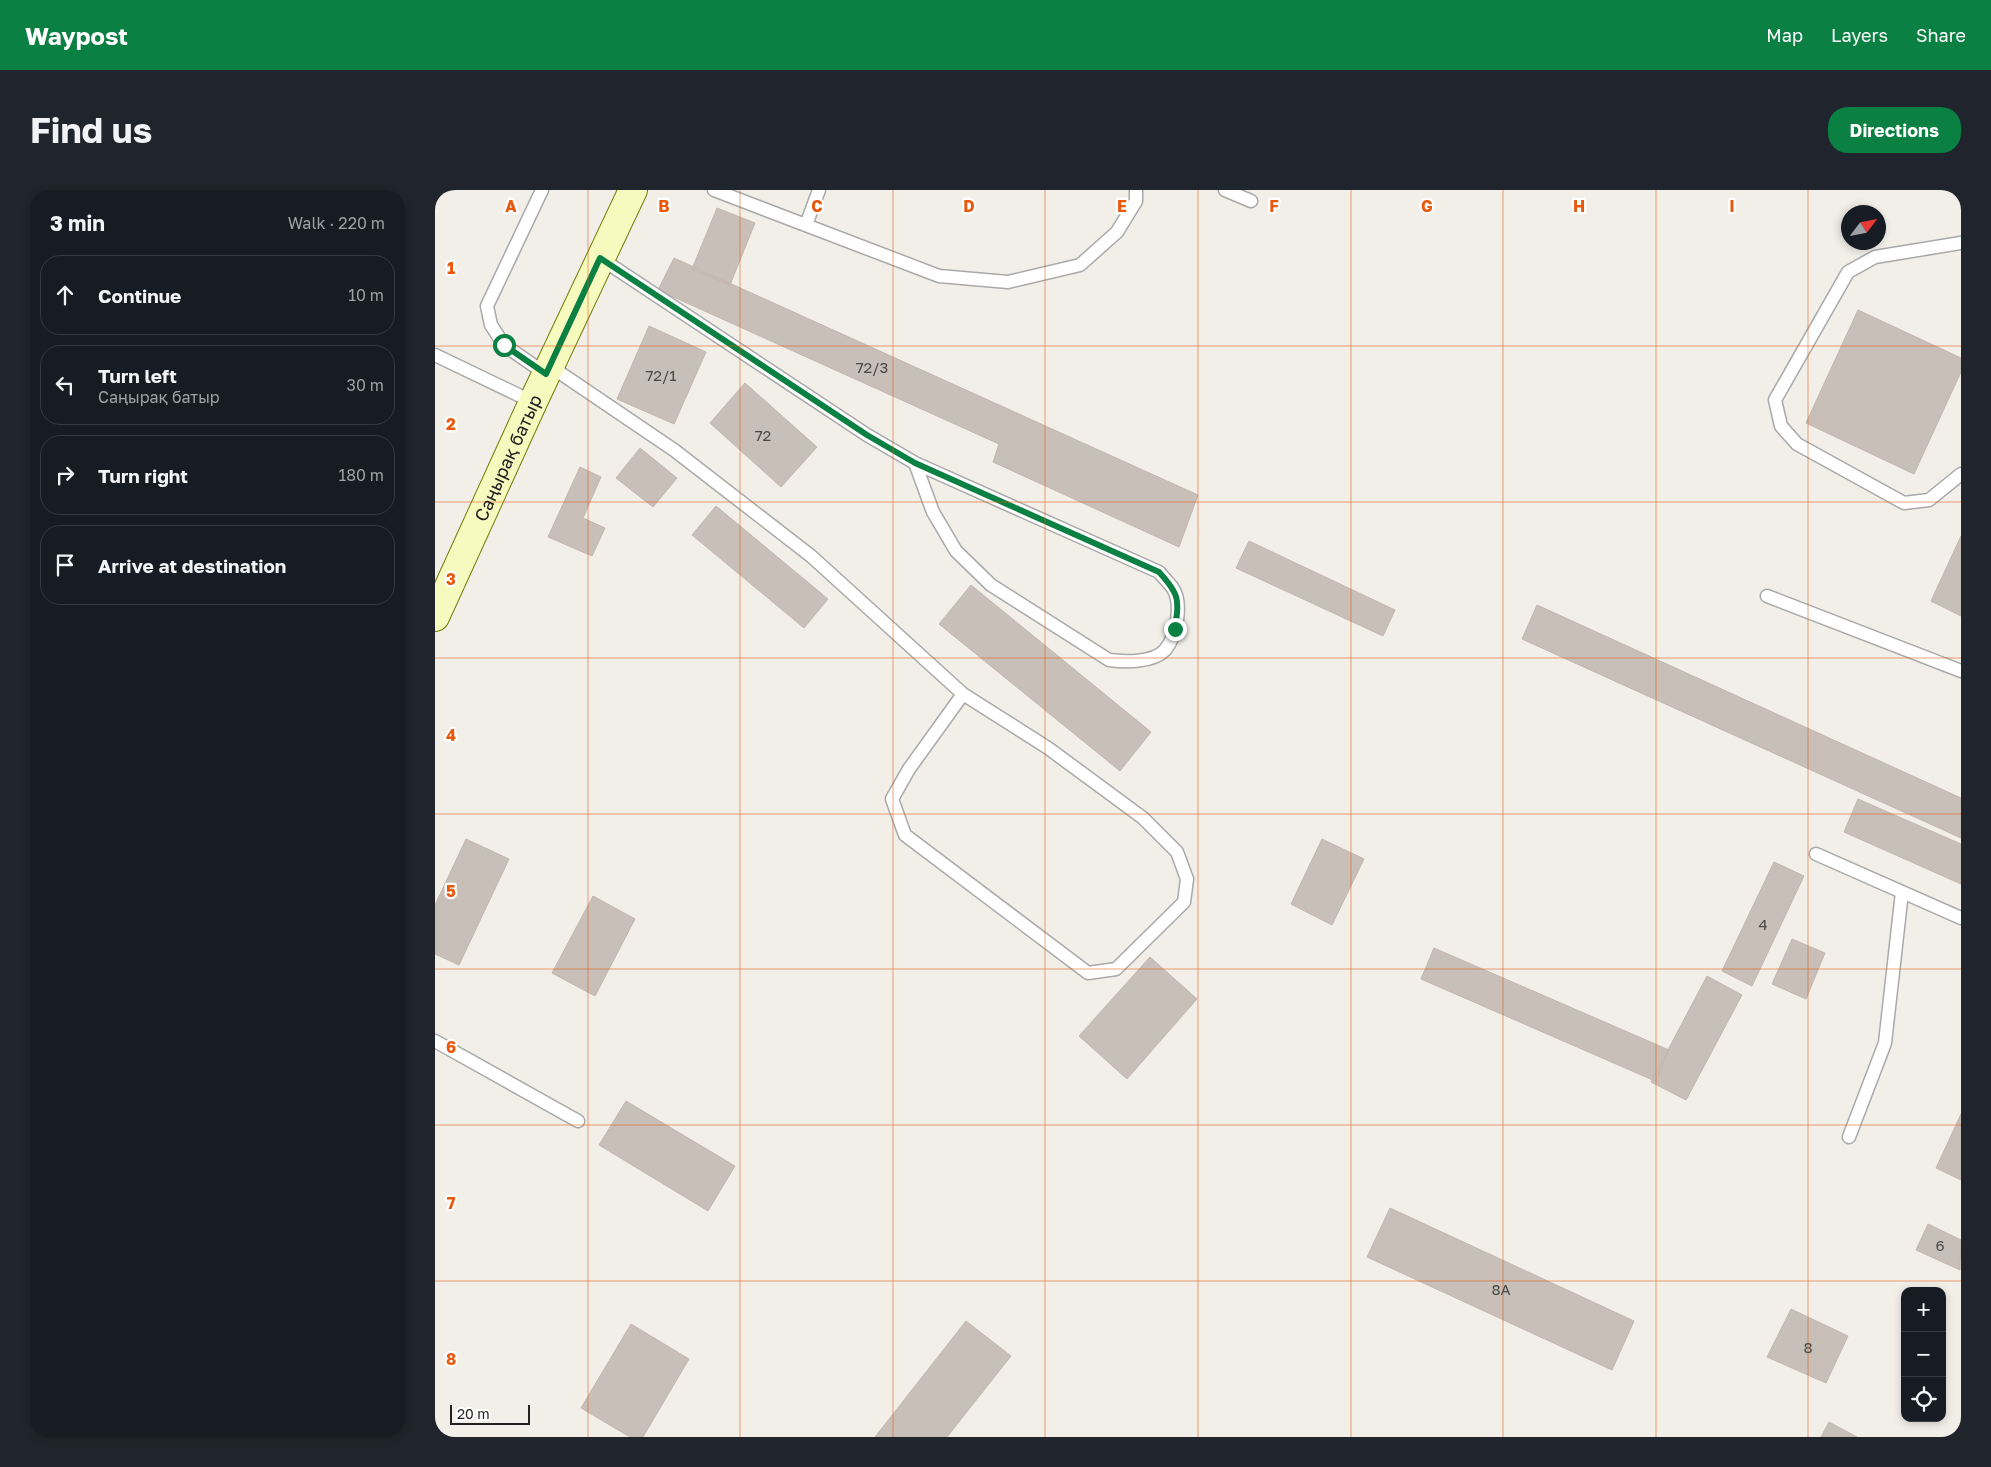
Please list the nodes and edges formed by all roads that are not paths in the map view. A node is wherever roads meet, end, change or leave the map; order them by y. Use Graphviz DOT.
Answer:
graph roads {
  1 [pos="542,190"];
  2 [pos="633,190"];
  3 [pos="715,190"];
  4 [pos="819,190"];
  5 [pos="1135,190"];
  6 [pos="1225,190"];
  7 [pos="1251,201"];
  8 [pos="806,225"];
  9 [pos="1961,243"];
  10 [pos="600,258"];
  11 [pos="435,356"];
  12 [pos="548,370"];
  13 [pos="533,402"];
  14 [pos="915,463"];
  15 [pos="1961,474"];
  16 [pos="1767,596"];
  17 [pos="437,604"];
  18 [pos="1961,671"];
  19 [pos="963,694"];
  20 [pos="1817,854"];
  21 [pos="1902,892"];
  22 [pos="1961,918"];
  23 [pos="435,1041"];
  24 [pos="578,1121"];
  25 [pos="1849,1137"];
  1 -- 12 [label="lane"];
  2 -- 10 [label="street, Саңырақ батыр"];
  3 -- 8 [label="lane"];
  4 -- 8 [label="lane"];
  5 -- 8 [label="lane"];
  6 -- 7 [label="lane"];
  9 -- 15 [label="lane"];
  10 -- 12 [label="street, Саңырақ батыр"];
  10 -- 14 [label="lane"];
  11 -- 13 [label="lane"];
  12 -- 13 [label="street, Саңырақ батыр"];
  12 -- 19 [label="lane"];
  13 -- 17 [label="street, Саңырақ батыр"];
  14 -- 14 [label="lane"];
  16 -- 18 [label="lane"];
  19 -- 19 [label="lane"];
  20 -- 21 [label="lane"];
  21 -- 22 [label="lane"];
  21 -- 25 [label="lane"];
  23 -- 24 [label="lane"];
}
